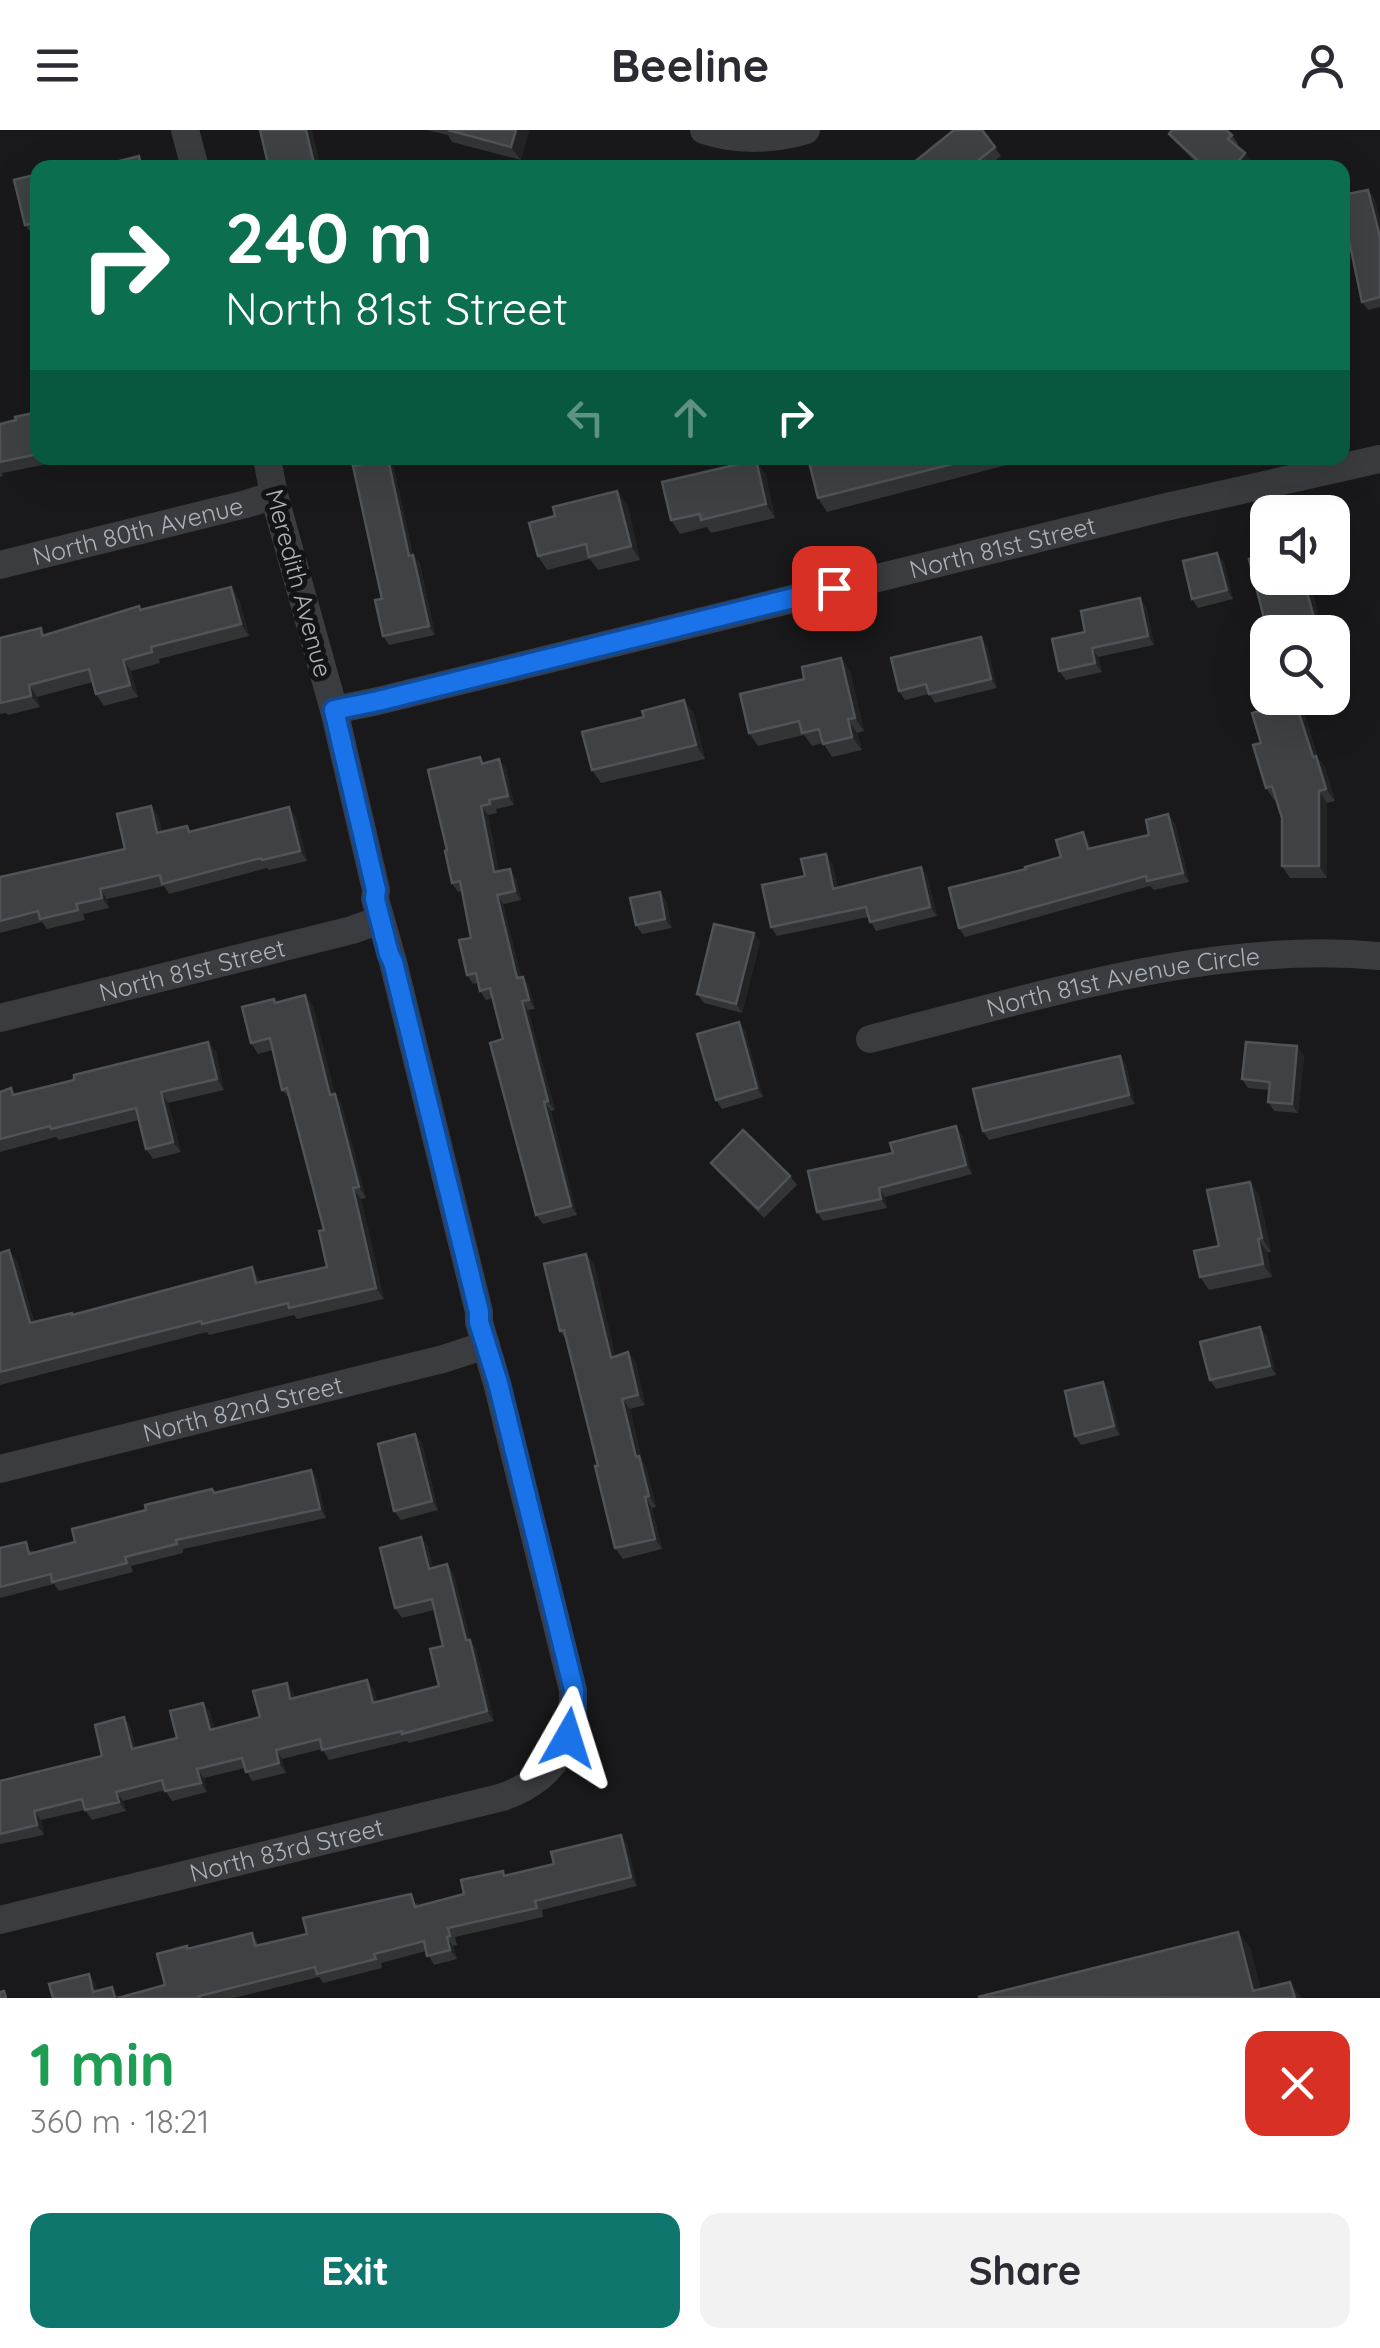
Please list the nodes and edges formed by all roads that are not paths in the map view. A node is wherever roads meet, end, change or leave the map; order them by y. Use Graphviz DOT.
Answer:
graph roads {
  1 [pos="185,130"];
  2 [pos="704,130"];
  3 [pos="806,130"];
  4 [pos="193,160"];
  5 [pos="1380,459"];
  6 [pos="268,465"];
  7 [pos="274,495"];
  8 [pos="0,565"];
  9 [pos="334,710"];
  10 [pos="380,920"];
  11 [pos="1380,956"];
  12 [pos="0,1018"];
  13 [pos="870,1039"];
  14 [pos="486,1345"];
  15 [pos="0,1469"];
  16 [pos="560,1756"];
  17 [pos="0,1920"];
  1 -- 4 [label="street"];
  2 -- 3 [label="street"];
  5 -- 9 [label="street, North 81st Street"];
  6 -- 7 [label="street, Meredith Avenue"];
  7 -- 8 [label="street, North 80th Avenue"];
  7 -- 9 [label="street, Meredith Avenue"];
  9 -- 10 [label="street, Meredith Avenue"];
  10 -- 12 [label="street, North 81st Street"];
  10 -- 14 [label="street, Meredith Avenue"];
  11 -- 13 [label="street, North 81st Avenue Circle"];
  14 -- 15 [label="street, North 82nd Street"];
  14 -- 16 [label="street, Meredith Avenue"];
  16 -- 17 [label="street, North 83rd Street"];
}
